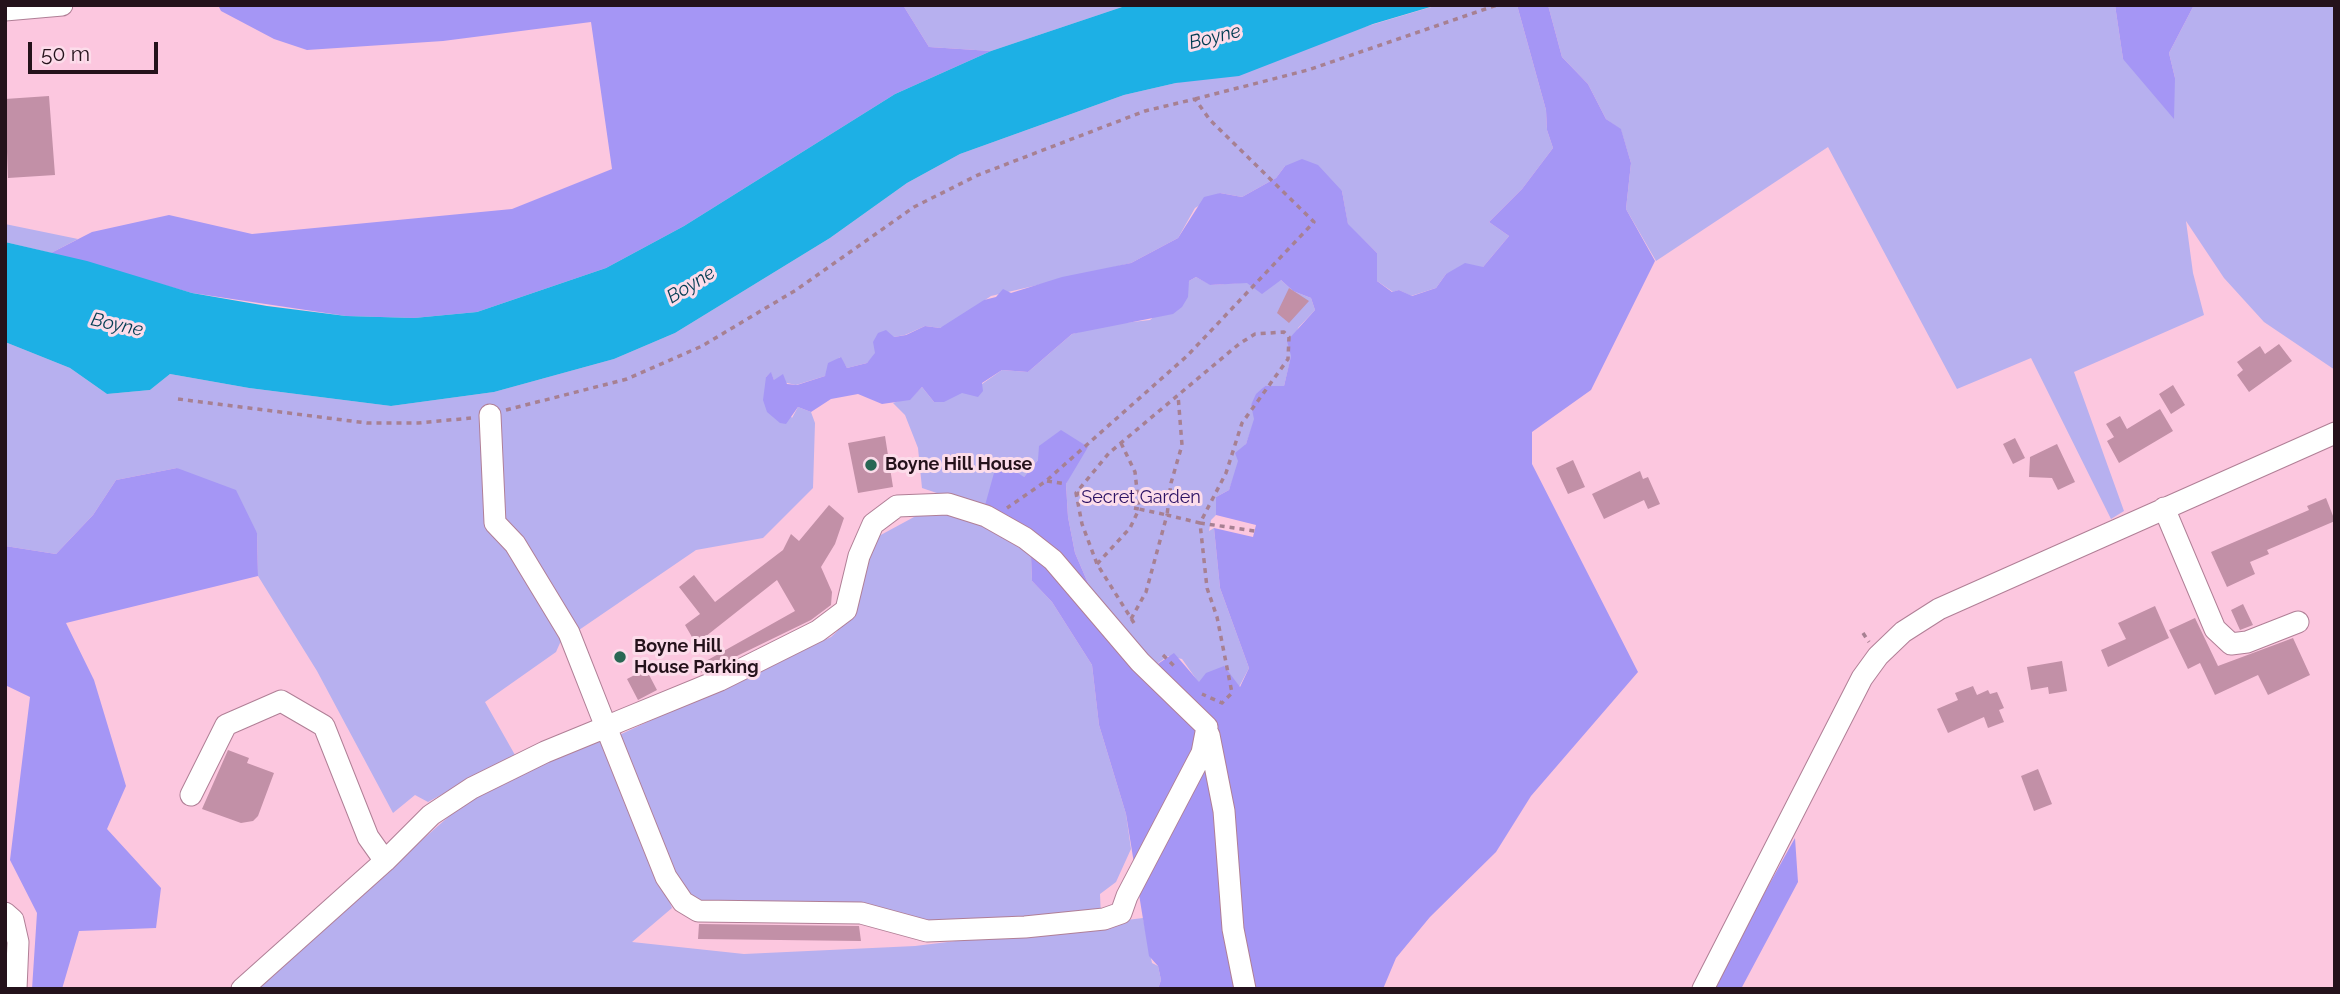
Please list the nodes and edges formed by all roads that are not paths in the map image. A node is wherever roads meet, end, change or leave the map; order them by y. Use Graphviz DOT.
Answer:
graph roads {
  1 [pos="62,5"];
  2 [pos="5,10"];
  3 [pos="490,415"];
  4 [pos="2335,433"];
  5 [pos="2164,508"];
  6 [pos="2298,622"];
  7 [pos="606,727"];
  8 [pos="1208,727"];
  9 [pos="191,795"];
  10 [pos="384,861"];
  11 [pos="5,913"];
  12 [pos="16,989"];
  13 [pos="242,989"];
  14 [pos="1245,989"];
  15 [pos="1703,989"];
  1 -- 2 [label="street"];
  3 -- 7 [label="street"];
  4 -- 5 [label="street"];
  5 -- 6 [label="street"];
  5 -- 15 [label="street"];
  7 -- 8 [label="street"];
  7 -- 8 [label="street"];
  7 -- 10 [label="street"];
  8 -- 14 [label="street"];
  9 -- 10 [label="street"];
  10 -- 13 [label="street"];
  11 -- 12 [label="street"];
}
